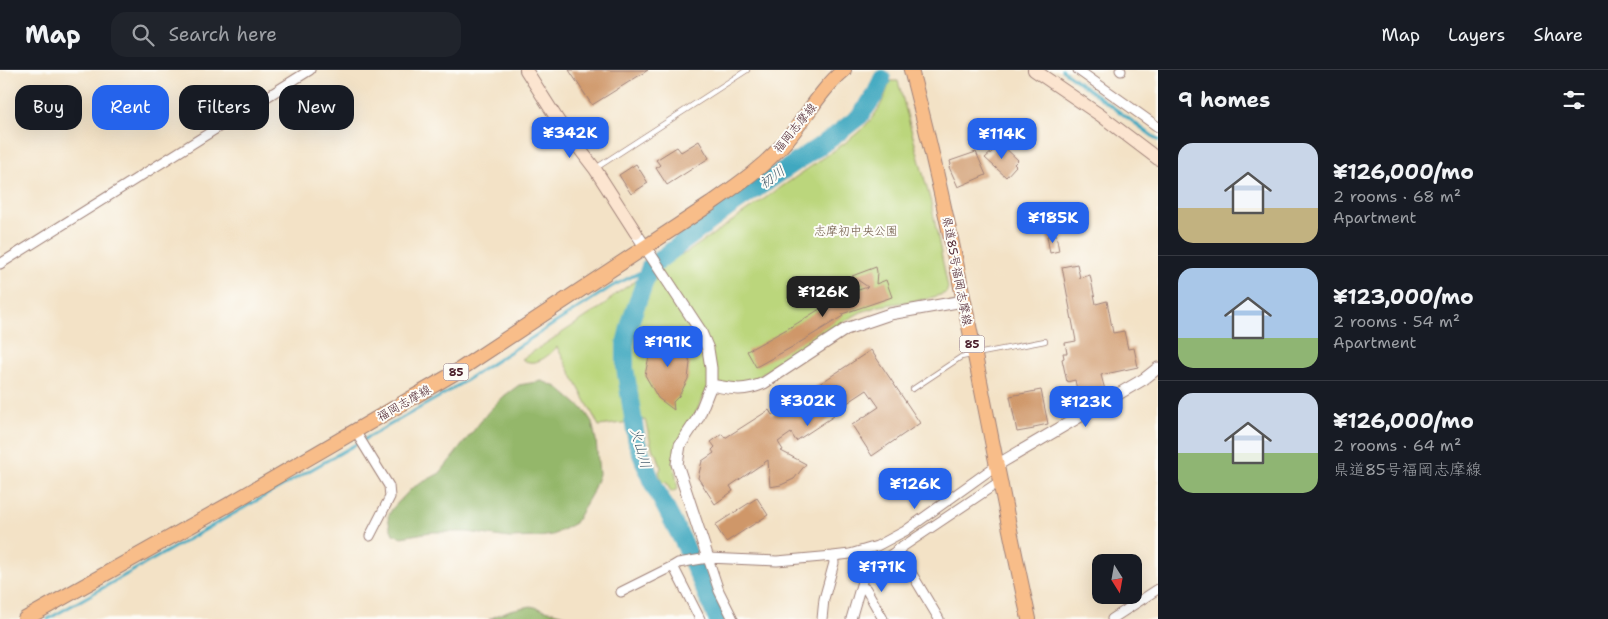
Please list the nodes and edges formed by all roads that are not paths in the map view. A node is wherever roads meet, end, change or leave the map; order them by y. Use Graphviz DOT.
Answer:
graph roads {
  1 [pos="310,70"];
  2 [pos="526,70"];
  3 [pos="747,70"];
  4 [pos="844,70"];
  5 [pos="911,70"];
  6 [pos="1034,70"];
  7 [pos="1078,70"];
  8 [pos="1158,127"];
  9 [pos="1158,159"];
  10 [pos="595,169"];
  11 [pos="636,232"];
  12 [pos="645,247"];
  13 [pos="0,264"];
  14 [pos="963,301"];
  15 [pos="1045,341"];
  16 [pos="974,355"];
  17 [pos="1158,368"];
  18 [pos="711,385"];
  19 [pos="913,389"];
  20 [pos="357,433"];
  21 [pos="997,465"];
  22 [pos="1000,485"];
  23 [pos="370,536"];
  24 [pos="897,549"];
  25 [pos="834,556"];
  26 [pos="706,559"];
  27 [pos="675,564"];
  28 [pos="860,586"];
  29 [pos="1158,589"];
  30 [pos="621,592"];
  31 [pos="25,619"];
  32 [pos="700,619"];
  33 [pos="733,619"];
  34 [pos="822,619"];
  35 [pos="851,619"];
  36 [pos="883,619"];
  37 [pos="939,619"];
  38 [pos="1029,619"];
  39 [pos="1112,619"];
  1 -- 13 [label="street"];
  2 -- 10 [label="main road"];
  3 -- 10 [label="lane"];
  4 -- 12 [label="main road, 福岡志摩線 / 85"];
  5 -- 14 [label="main road, 県道85号福岡志摩線 / 85"];
  6 -- 9 [label="main road"];
  7 -- 8 [label="street"];
  10 -- 11 [label="main road"];
  11 -- 12 [label="street"];
  12 -- 18 [label="street"];
  12 -- 20 [label="main road, 福岡志摩線 / 85"];
  14 -- 16 [label="main road, 県道85号福岡志摩線 / 85"];
  14 -- 18 [label="street"];
  15 -- 16 [label="lane"];
  16 -- 19 [label="lane"];
  16 -- 21 [label="main road, 県道85号福岡志摩線 / 85"];
  17 -- 21 [label="street"];
  18 -- 26 [label="street"];
  20 -- 23 [label="street"];
  20 -- 31 [label="main road, 福岡志摩線 / 85"];
  21 -- 22 [label="main road, 県道85号福岡志摩線 / 85"];
  21 -- 25 [label="street"];
  22 -- 24 [label="street"];
  22 -- 38 [label="main road, 県道85号福岡志摩線 / 85"];
  24 -- 28 [label="street"];
  24 -- 37 [label="street"];
  25 -- 26 [label="street"];
  25 -- 34 [label="street"];
  26 -- 27 [label="street"];
  26 -- 33 [label="street"];
  27 -- 30 [label="street"];
  27 -- 32 [label="street"];
  28 -- 35 [label="street"];
  28 -- 36 [label="street"];
  29 -- 39 [label="street"];
}
